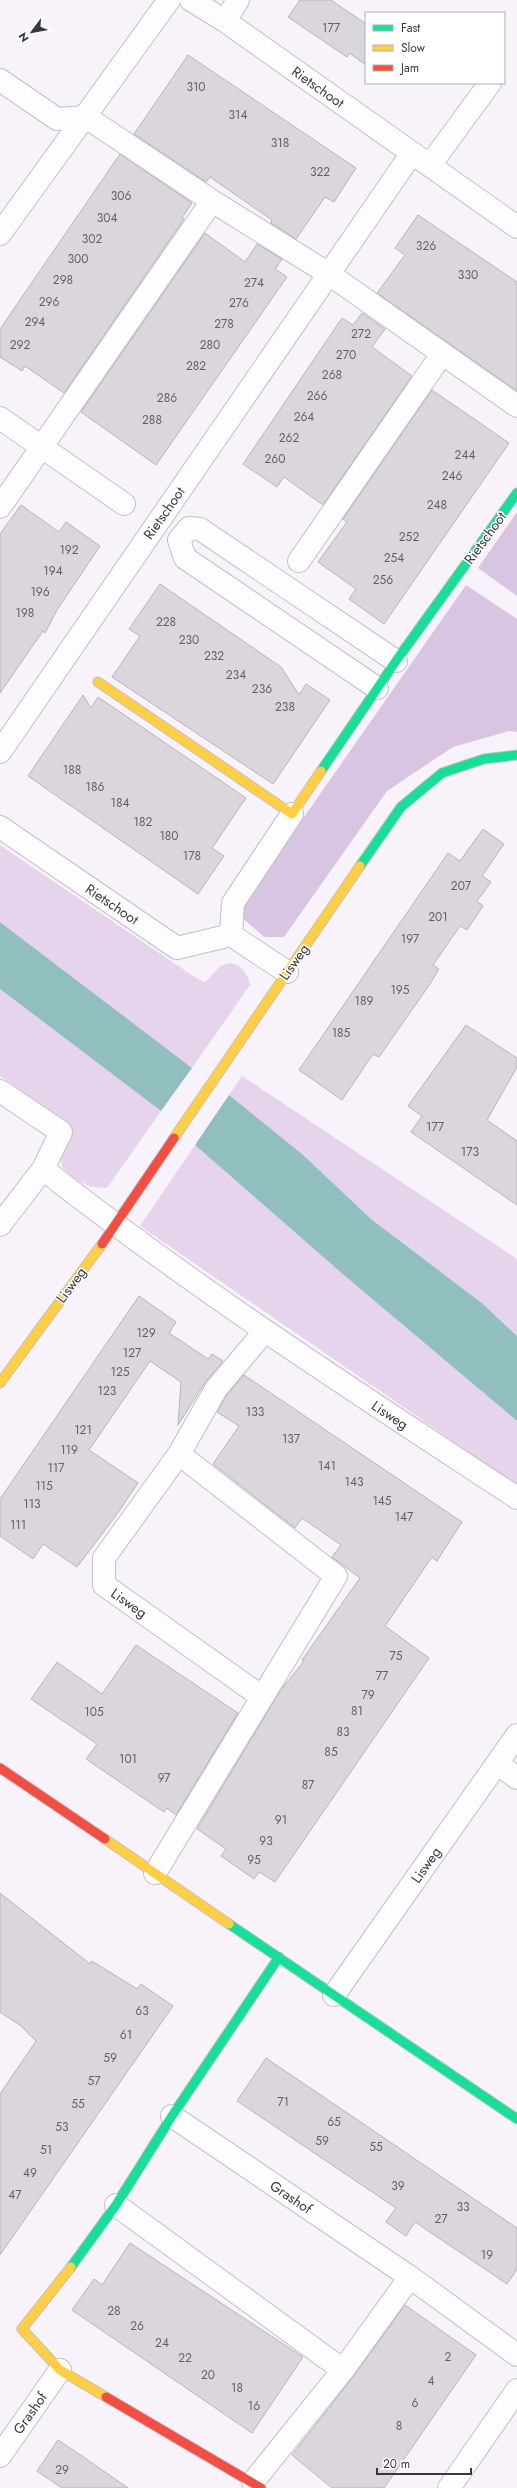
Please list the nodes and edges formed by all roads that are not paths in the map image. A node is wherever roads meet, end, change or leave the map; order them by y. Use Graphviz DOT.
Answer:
graph roads {
  1 [pos="169,0"];
  2 [pos="191,0"];
  3 [pos="238,0"];
  4 [pos="225,21"];
  5 [pos="0,80"];
  6 [pos="489,84"];
  7 [pos="86,117"];
  8 [pos="412,153"];
  9 [pos="430,166"];
  10 [pos="212,201"];
  11 [pos="517,227"];
  12 [pos="0,234"];
  13 [pos="329,274"];
  14 [pos="442,354"];
  15 [pos="517,406"];
  16 [pos="0,418"];
  17 [pos="41,447"];
  18 [pos="517,493"];
  19 [pos="124,504"];
  20 [pos="0,507"];
  21 [pos="299,561"];
  22 [pos="396,661"];
  23 [pos="98,682"];
  24 [pos="378,688"];
  25 [pos="0,752"];
  26 [pos="517,755"];
  27 [pos="292,814"];
  28 [pos="0,827"];
  29 [pos="231,935"];
  30 [pos="287,972"];
  31 [pos="0,1091"];
  32 [pos="42,1169"];
  33 [pos="0,1225"];
  34 [pos="115,1226"];
  35 [pos="264,1332"];
  36 [pos="0,1383"];
  37 [pos="179,1454"];
  38 [pos="517,1498"];
  39 [pos="262,1696"];
  40 [pos="517,1735"];
  41 [pos="498,1764"];
  42 [pos="0,1768"];
  43 [pos="517,1778"];
  44 [pos="155,1873"];
  45 [pos="278,1957"];
  46 [pos="334,1995"];
  47 [pos="172,2116"];
  48 [pos="517,2119"];
  49 [pos="116,2205"];
  50 [pos="410,2277"];
  51 [pos="517,2355"];
  52 [pos="60,2370"];
  53 [pos="343,2370"];
  54 [pos="517,2390"];
  55 [pos="0,2456"];
  56 [pos="257,2485"];
  57 [pos="449,2488"];
  1 -- 7 [label="street"];
  2 -- 4 [label="street, Rietschoot"];
  3 -- 4 [label="street"];
  4 -- 8 [label="street, Rietschoot"];
  5 -- 7 [label="street"];
  6 -- 9 [label="street"];
  7 -- 10 [label="street"];
  7 -- 12 [label="street"];
  8 -- 9 [label="street, Rietschoot"];
  8 -- 13 [label="street, Rietschoot"];
  9 -- 11 [label="street, Rietschoot"];
  10 -- 13 [label="street"];
  10 -- 17 [label="street"];
  13 -- 14 [label="street"];
  13 -- 25 [label="street, Rietschoot"];
  14 -- 15 [label="street"];
  14 -- 21 [label="street"];
  16 -- 17 [label="street"];
  17 -- 19 [label="street"];
  17 -- 20 [label="street"];
  18 -- 22 [label="street, Rietschoot"];
  22 -- 24 [label="street, Rietschoot"];
  22 -- 24 [label="street, Rietschoot"];
  23 -- 27 [label="street"];
  24 -- 27 [label="street, Rietschoot"];
  26 -- 30 [label="street, Lisweg"];
  27 -- 29 [label="street, Rietschoot"];
  28 -- 29 [label="street, Rietschoot"];
  29 -- 30 [label="street"];
  30 -- 34 [label="street, Lisweg"];
  31 -- 32 [label="street"];
  32 -- 33 [label="street"];
  32 -- 34 [label="street, Lisweg"];
  34 -- 35 [label="street, Lisweg"];
  34 -- 36 [label="street, Lisweg"];
  35 -- 37 [label="street, Lisweg"];
  35 -- 38 [label="street, Lisweg"];
  37 -- 39 [label="street"];
  37 -- 39 [label="street, Lisweg"];
  39 -- 44 [label="street"];
  40 -- 41 [label="street, Lisweg"];
  41 -- 43 [label="street"];
  41 -- 46 [label="street, Lisweg"];
  42 -- 44 [label="street"];
  44 -- 45 [label="street"];
  45 -- 46 [label="street"];
  45 -- 47 [label="street"];
  46 -- 48 [label="street"];
  47 -- 49 [label="street"];
  47 -- 50 [label="street, Grashof"];
  49 -- 52 [label="street"];
  49 -- 53 [label="street"];
  50 -- 51 [label="street, Grashof"];
  50 -- 53 [label="street"];
  52 -- 55 [label="street, Grashof"];
  52 -- 56 [label="street"];
  53 -- 56 [label="street"];
  54 -- 57 [label="street"];
}
